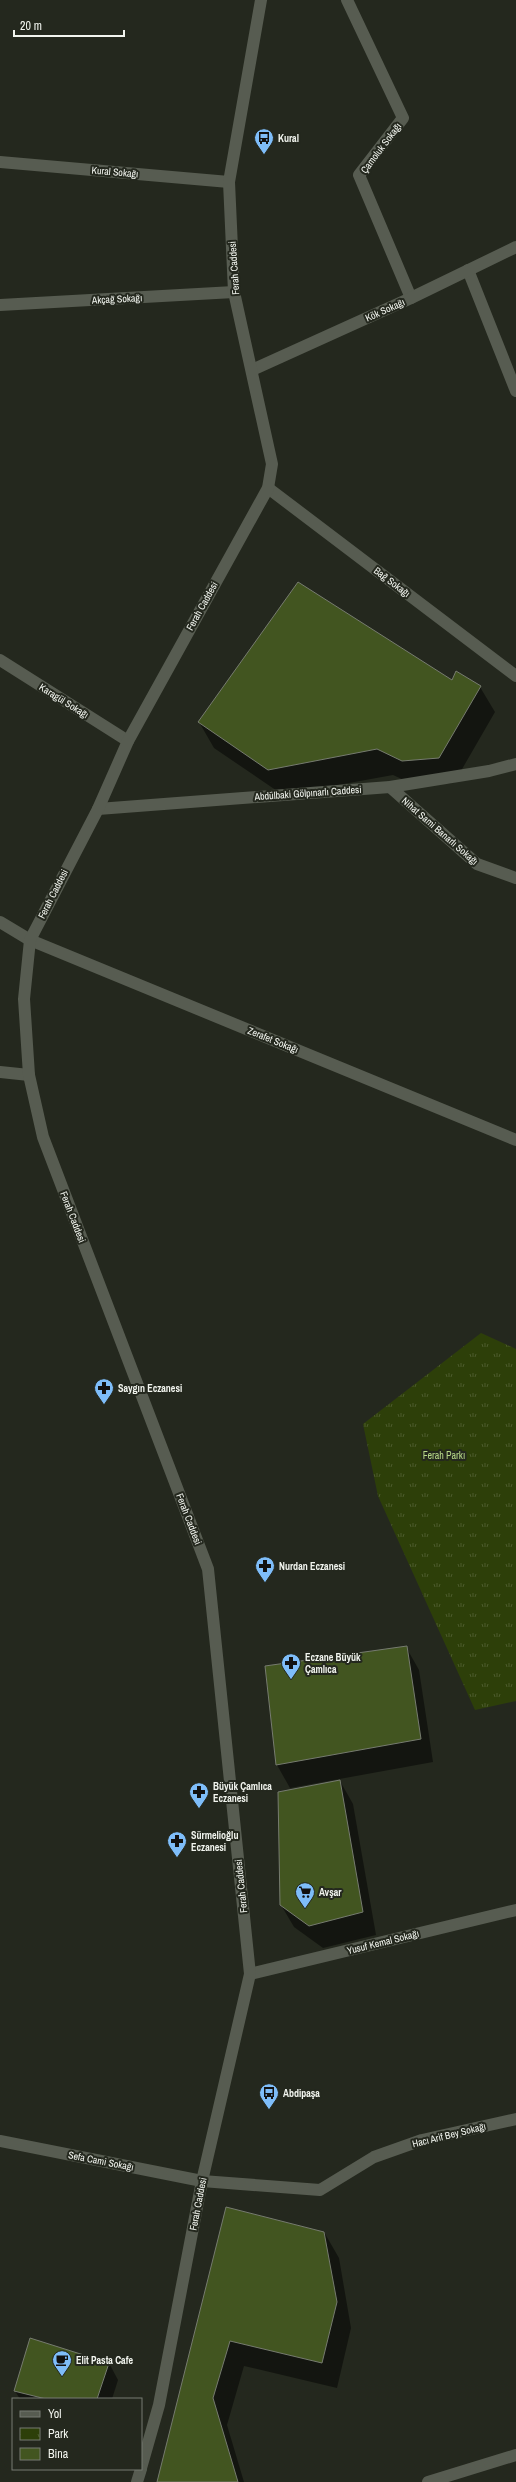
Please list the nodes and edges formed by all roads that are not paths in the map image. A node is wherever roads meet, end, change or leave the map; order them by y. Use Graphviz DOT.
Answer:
graph roads {
  1 [pos="261,0"];
  2 [pos="347,0"];
  3 [pos="0,162"];
  4 [pos="229,182"];
  5 [pos="516,247"];
  6 [pos="468,270"];
  7 [pos="234,292"];
  8 [pos="410,298"];
  9 [pos="0,305"];
  10 [pos="252,370"];
  11 [pos="516,391"];
  12 [pos="268,488"];
  13 [pos="0,660"];
  14 [pos="516,676"];
  15 [pos="128,741"];
  16 [pos="516,764"];
  17 [pos="390,787"];
  18 [pos="98,809"];
  19 [pos="516,878"];
  20 [pos="0,922"];
  21 [pos="30,940"];
  22 [pos="0,1072"];
  23 [pos="28,1074"];
  24 [pos="516,1140"];
  25 [pos="516,1910"];
  26 [pos="250,1974"];
  27 [pos="516,2119"];
  28 [pos="0,2141"];
  29 [pos="202,2181"];
  30 [pos="320,2190"];
  31 [pos="516,2455"];
  32 [pos="142,2465"];
  33 [pos="141,2470"];
  34 [pos="137,2482"];
  35 [pos="428,2482"];
  1 -- 4 [label="street, Ferah Caddesi"];
  2 -- 8 [label="street, Çamoluk Sokağı"];
  3 -- 4 [label="street, Kural Sokağı"];
  4 -- 7 [label="street, Ferah Caddesi"];
  5 -- 6 [label="street, Kök Sokağı"];
  6 -- 8 [label="street, Kök Sokağı"];
  6 -- 11 [label="street"];
  7 -- 9 [label="street, Akçağ Sokağı"];
  7 -- 10 [label="street, Ferah Caddesi"];
  8 -- 10 [label="street, Kök Sokağı"];
  10 -- 12 [label="street, Ferah Caddesi"];
  12 -- 14 [label="street, Bağ Sokağı"];
  12 -- 15 [label="street, Ferah Caddesi"];
  13 -- 15 [label="street, Karagül Sokağı"];
  15 -- 18 [label="street, Ferah Caddesi"];
  16 -- 17 [label="street, Abdülbaki Gölpınarlı Caddesi"];
  17 -- 18 [label="street, Abdülbaki Gölpınarlı Caddesi"];
  17 -- 19 [label="street, Nihat Sami Banarlı Sokağı"];
  18 -- 21 [label="street, Ferah Caddesi"];
  20 -- 21 [label="street, Zerafet Sokağı"];
  21 -- 23 [label="street, Ferah Caddesi"];
  21 -- 24 [label="street, Zerafet Sokağı"];
  22 -- 23 [label="street"];
  23 -- 26 [label="street, Ferah Caddesi"];
  25 -- 26 [label="street, Yusuf Kemal Sokağı"];
  26 -- 29 [label="street, Ferah Caddesi"];
  27 -- 30 [label="street, Hacı Arif Bey Sokağı"];
  28 -- 29 [label="street, Sefa Cami Sokağı"];
  29 -- 30 [label="street, Sefa Cami Sokağı"];
  29 -- 32 [label="street, Ferah Caddesi"];
  31 -- 35 [label="street"];
  33 -- 34 [label="street, Ferah Caddesi"];
}
